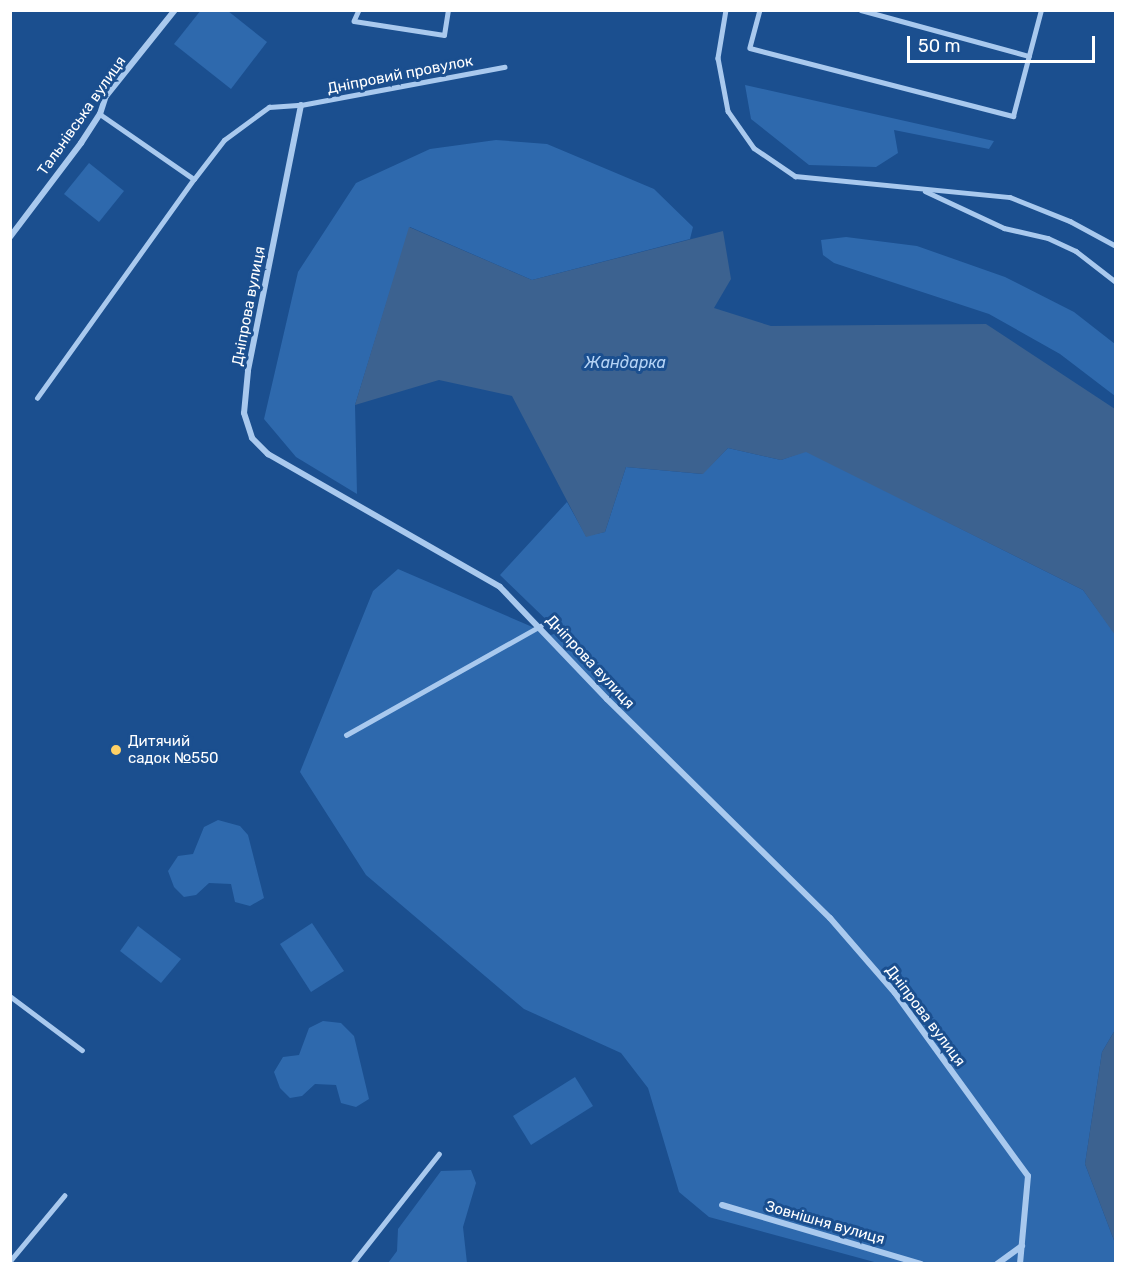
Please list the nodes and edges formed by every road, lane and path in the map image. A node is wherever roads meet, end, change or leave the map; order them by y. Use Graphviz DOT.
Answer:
graph roads {
  1 [pos="175,10"];
  2 [pos="359,10"];
  3 [pos="448,10"];
  4 [pos="517,10"];
  5 [pos="536,10"];
  6 [pos="662,10"];
  7 [pos="672,10"];
  8 [pos="726,10"];
  9 [pos="760,10"];
  10 [pos="861,10"];
  11 [pos="1041,10"];
  12 [pos="1029,56"];
  13 [pos="504,67"];
  14 [pos="301,105"];
  15 [pos="100,114"];
  16 [pos="194,179"];
  17 [pos="923,190"];
  18 [pos="10,237"];
  19 [pos="1116,246"];
  20 [pos="1116,282"];
  21 [pos="37,398"];
  22 [pos="540,626"];
  23 [pos="346,735"];
  24 [pos="10,996"];
  25 [pos="82,1050"];
  26 [pos="439,1154"];
  27 [pos="64,1196"];
  28 [pos="722,1205"];
  29 [pos="1022,1246"];
  30 [pos="10,1261"];
  31 [pos="352,1263"];
  32 [pos="921,1263"];
  33 [pos="997,1263"];
  34 [pos="1020,1263"];
  1 -- 15 [label="street, Тальнівська вулиця"];
  2 -- 3 [label="lane"];
  4 -- 5 [label="lane"];
  6 -- 7 [label="lane"];
  8 -- 17 [label="lane"];
  9 -- 12 [label="lane"];
  10 -- 12 [label="lane"];
  11 -- 12 [label="lane"];
  13 -- 14 [label="lane, Дніпровий провулок"];
  14 -- 16 [label="lane, Дніпровий провулок"];
  14 -- 22 [label="street, Дніпрова вулиця"];
  15 -- 16 [label="lane"];
  15 -- 18 [label="street, Тальнівська вулиця"];
  16 -- 21 [label="lane, Дніпровий провулок"];
  17 -- 19 [label="lane"];
  17 -- 20 [label="lane"];
  22 -- 23 [label="lane"];
  22 -- 29 [label="street, Дніпрова вулиця"];
  24 -- 25 [label="lane"];
  26 -- 31 [label="lane"];
  27 -- 30 [label="lane"];
  28 -- 32 [label="street, Зовнішня вулиця"];
  29 -- 33 [label="street"];
  29 -- 34 [label="street"];
}
